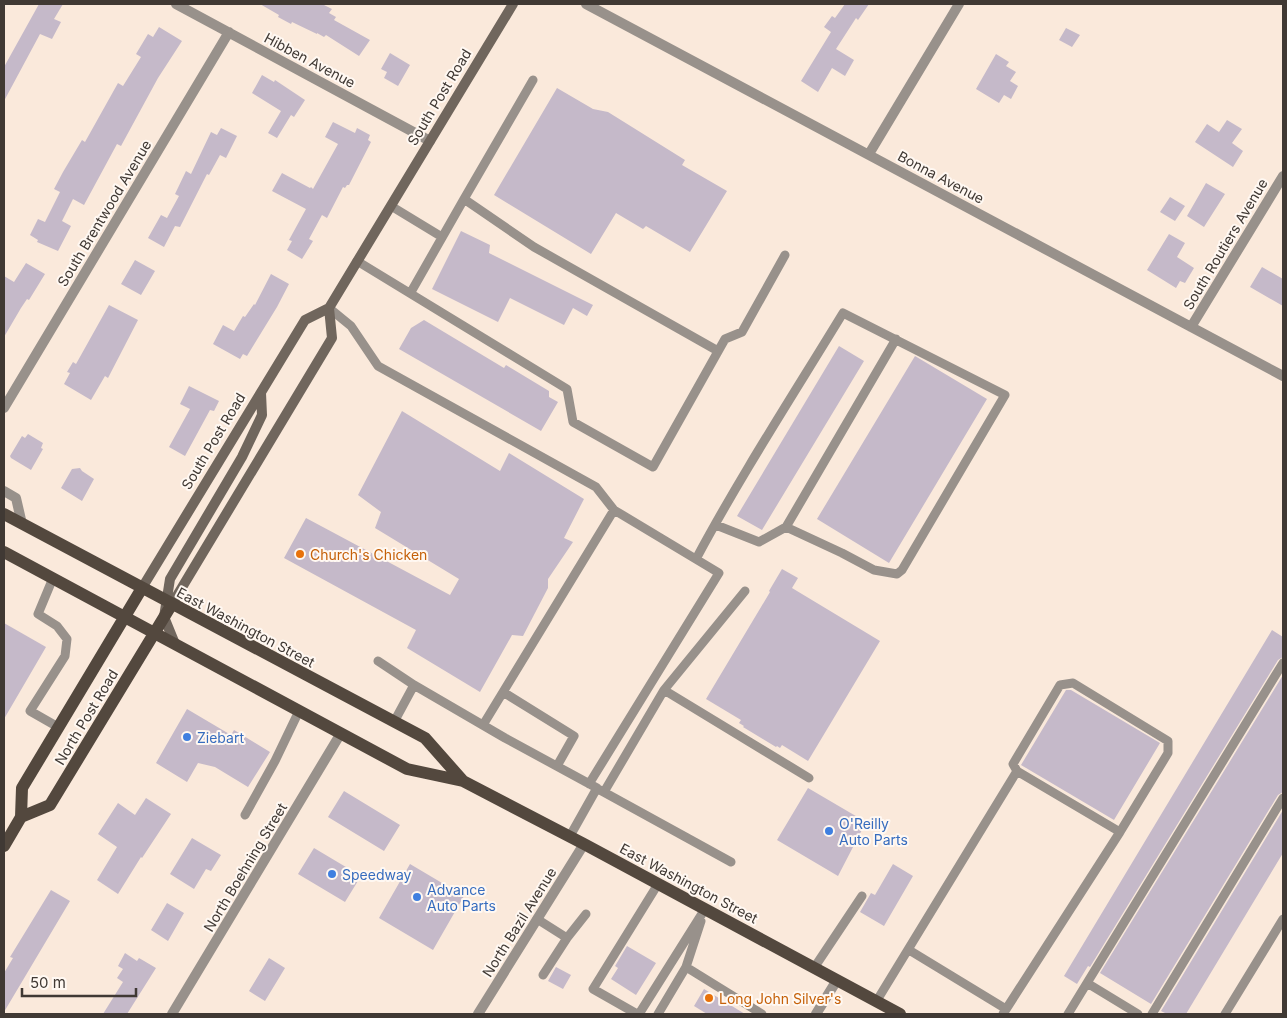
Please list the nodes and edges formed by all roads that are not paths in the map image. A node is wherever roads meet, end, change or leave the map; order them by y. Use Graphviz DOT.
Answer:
graph roads {
  1 [pos="176,4"];
  2 [pos="512,4"];
  3 [pos="586,4"];
  4 [pos="960,4"];
  5 [pos="228,32"];
  6 [pos="533,80"];
  7 [pos="430,141"];
  8 [pos="869,154"];
  9 [pos="1283,176"];
  10 [pos="464,199"];
  11 [pos="390,206"];
  12 [pos="442,237"];
  13 [pos="785,255"];
  14 [pos="357,261"];
  15 [pos="411,292"];
  16 [pos="329,308"];
  17 [pos="1191,327"];
  18 [pos="896,339"];
  19 [pos="718,351"];
  20 [pos="1283,376"];
  21 [pos="261,393"];
  22 [pos="4,408"];
  23 [pos="4,491"];
  24 [pos="614,510"];
  25 [pos="4,514"];
  26 [pos="22,524"];
  27 [pos="716,525"];
  28 [pos="786,527"];
  29 [pos="4,552"];
  30 [pos="696,559"];
  31 [pos="53,578"];
  32 [pos="142,588"];
  33 [pos="745,591"];
  34 [pos="134,602"];
  35 [pos="168,602"];
  36 [pos="124,617"];
  37 [pos="164,617"];
  38 [pos="155,633"];
  39 [pos="175,644"];
  40 [pos="378,661"];
  41 [pos="1283,663"];
  42 [pos="414,685"];
  43 [pos="664,690"];
  44 [pos="503,692"];
  45 [pos="299,711"];
  46 [pos="394,722"];
  47 [pos="483,725"];
  48 [pos="58,727"];
  49 [pos="341,733"];
  50 [pos="557,766"];
  51 [pos="1017,771"];
  52 [pos="808,778"];
  53 [pos="463,781"];
  54 [pos="597,788"];
  55 [pos="1283,798"];
  56 [pos="245,815"];
  57 [pos="21,817"];
  58 [pos="1120,832"];
  59 [pos="570,836"];
  60 [pos="584,844"];
  61 [pos="4,846"];
  62 [pos="731,862"];
  63 [pos="658,884"];
  64 [pos="862,896"];
  65 [pos="705,909"];
  66 [pos="586,914"];
  67 [pos="537,919"];
  68 [pos="1283,919"];
  69 [pos="567,938"];
  70 [pos="909,950"];
  71 [pos="686,967"];
  72 [pos="814,968"];
  73 [pos="543,975"];
  74 [pos="837,980"];
  75 [pos="1087,983"];
  76 [pos="876,1002"];
  77 [pos="892,1012"];
  78 [pos="1004,1012"];
  79 [pos="172,1014"];
  80 [pos="478,1014"];
  81 [pos="638,1014"];
  82 [pos="658,1014"];
  83 [pos="762,1014"];
  84 [pos="816,1014"];
  85 [pos="1068,1014"];
  86 [pos="1138,1014"];
  87 [pos="1152,1014"];
  88 [pos="1225,1014"];
  1 -- 5 [label="street, Hibben Avenue"];
  2 -- 7 [label="main road, South Post Road"];
  3 -- 8 [label="street, Bonna Avenue"];
  4 -- 8 [label="street"];
  5 -- 7 [label="street, Hibben Avenue"];
  5 -- 22 [label="street, South Brentwood Avenue"];
  6 -- 10 [label="lane"];
  7 -- 11 [label="main road, South Post Road"];
  8 -- 17 [label="street, Bonna Avenue"];
  9 -- 17 [label="street, South Routiers Avenue"];
  10 -- 12 [label="lane"];
  10 -- 19 [label="lane"];
  11 -- 12 [label="lane"];
  11 -- 14 [label="main road, South Post Road"];
  12 -- 15 [label="lane"];
  13 -- 19 [label="lane"];
  14 -- 15 [label="lane"];
  14 -- 16 [label="main road, South Post Road"];
  15 -- 19 [label="lane"];
  16 -- 21 [label="main road, South Post Road"];
  16 -- 24 [label="lane"];
  16 -- 35 [label="main road"];
  17 -- 20 [label="street, Bonna Avenue"];
  18 -- 27 [label="lane"];
  18 -- 28 [label="lane"];
  18 -- 28 [label="lane"];
  21 -- 32 [label="main road, South Post Road"];
  21 -- 35 [label="main road"];
  23 -- 26 [label="street"];
  24 -- 30 [label="lane"];
  24 -- 44 [label="lane"];
  25 -- 26 [label="main road, East Washington Street"];
  26 -- 32 [label="main road, East Washington Street"];
  27 -- 28 [label="lane"];
  27 -- 30 [label="lane"];
  29 -- 31 [label="main road, East Washington Street"];
  30 -- 54 [label="lane"];
  31 -- 36 [label="main road, East Washington Street"];
  31 -- 48 [label="lane"];
  32 -- 34 [label="main road, South Post Road"];
  32 -- 35 [label="main road, East Washington Street"];
  33 -- 43 [label="lane"];
  34 -- 36 [label="main road, North Post Road"];
  35 -- 37 [label="main road"];
  35 -- 46 [label="main road, East Washington Street"];
  36 -- 38 [label="main road, East Washington Street"];
  36 -- 48 [label="main road, North Post Road"];
  37 -- 38 [label="main road, North Post Road"];
  37 -- 39 [label="main road"];
  38 -- 39 [label="main road, East Washington Street"];
  38 -- 57 [label="main road, North Post Road"];
  39 -- 45 [label="main road, East Washington Street"];
  40 -- 42 [label="lane"];
  41 -- 75 [label="lane"];
  42 -- 46 [label="lane"];
  42 -- 47 [label="lane"];
  43 -- 52 [label="lane"];
  43 -- 54 [label="lane"];
  44 -- 47 [label="lane"];
  44 -- 50 [label="lane"];
  45 -- 49 [label="main road, East Washington Street"];
  45 -- 56 [label="lane"];
  46 -- 53 [label="main road, East Washington Street"];
  47 -- 50 [label="lane"];
  48 -- 57 [label="main road, North Post Road"];
  49 -- 53 [label="main road, East Washington Street"];
  49 -- 79 [label="street, North Boehning Street"];
  50 -- 54 [label="lane"];
  51 -- 58 [label="lane"];
  51 -- 58 [label="lane"];
  51 -- 70 [label="lane"];
  53 -- 59 [label="main road, East Washington Street"];
  54 -- 59 [label="lane"];
  54 -- 62 [label="lane"];
  55 -- 87 [label="lane"];
  57 -- 61 [label="main road, North Post Road"];
  58 -- 78 [label="lane"];
  59 -- 60 [label="main road, East Washington Street"];
  60 -- 63 [label="main road, East Washington Street"];
  60 -- 67 [label="street, North Bazil Avenue"];
  63 -- 65 [label="main road, East Washington Street"];
  63 -- 81 [label="lane"];
  64 -- 72 [label="lane"];
  65 -- 71 [label="lane"];
  65 -- 72 [label="main road, East Washington Street"];
  65 -- 81 [label="lane"];
  66 -- 69 [label="lane"];
  67 -- 69 [label="lane"];
  67 -- 80 [label="street, North Bazil Avenue"];
  68 -- 88 [label="lane"];
  69 -- 73 [label="lane"];
  70 -- 76 [label="lane"];
  70 -- 78 [label="lane"];
  71 -- 82 [label="lane"];
  71 -- 83 [label="lane"];
  72 -- 74 [label="main road, East Washington Street"];
  74 -- 76 [label="main road, East Washington Street"];
  74 -- 84 [label="street"];
  75 -- 85 [label="lane"];
  75 -- 86 [label="lane"];
  76 -- 77 [label="main road, East Washington Street"];
}
